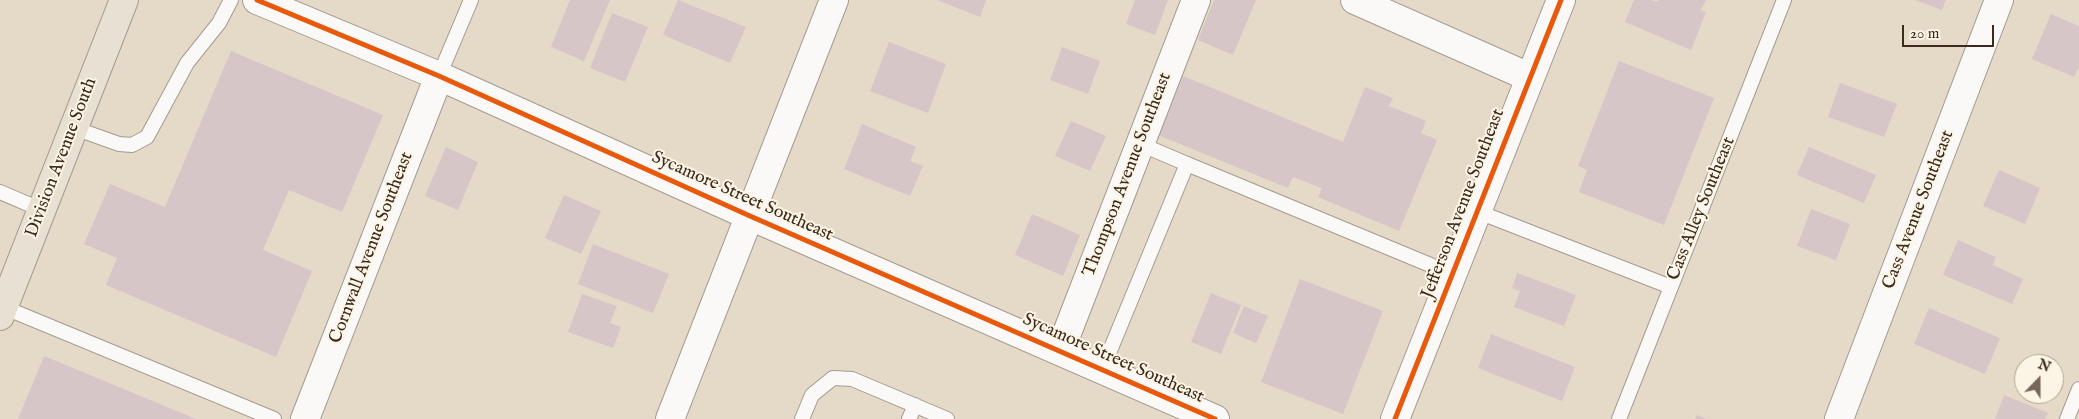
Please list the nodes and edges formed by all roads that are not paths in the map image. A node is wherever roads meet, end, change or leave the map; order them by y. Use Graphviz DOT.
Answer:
graph roads {
  1 [pos="124,0"];
  2 [pos="231,0"];
  3 [pos="257,0"];
  4 [pos="471,0"];
  5 [pos="834,0"];
  6 [pos="1196,0"];
  7 [pos="1355,0"];
  8 [pos="1561,0"];
  9 [pos="1784,0"];
  10 [pos="1999,0"];
  11 [pos="439,76"];
  12 [pos="1529,77"];
  13 [pos="74,128"];
  14 [pos="1140,144"];
  15 [pos="1187,164"];
  16 [pos="0,192"];
  17 [pos="42,210"];
  18 [pos="1476,211"];
  19 [pos="750,216"];
  20 [pos="1452,274"];
  21 [pos="1671,287"];
  22 [pos="2,311"];
  23 [pos="1060,351"];
  24 [pos="1102,370"];
  25 [pos="2079,389"];
  26 [pos="915,405"];
  27 [pos="274,419"];
  28 [pos="305,419"];
  29 [pos="670,419"];
  30 [pos="802,419"];
  31 [pos="910,419"];
  32 [pos="947,419"];
  33 [pos="1215,419"];
  34 [pos="1395,419"];
  35 [pos="1619,419"];
  36 [pos="1839,419"];
  37 [pos="2068,419"];
  1 -- 13 [label="main road, Division Avenue South"];
  2 -- 13 [label="lane"];
  3 -- 11 [label="street, Sycamore Street Southeast"];
  4 -- 11 [label="lane"];
  5 -- 19 [label="street"];
  6 -- 14 [label="street, Thompson Avenue Southeast"];
  7 -- 12 [label="street"];
  8 -- 12 [label="street, Jefferson Avenue Southeast"];
  9 -- 21 [label="lane, Cass Alley Southeast"];
  10 -- 36 [label="street, Cass Avenue Southeast"];
  11 -- 19 [label="street, Sycamore Street Southeast"];
  11 -- 28 [label="street, Cornwall Avenue Southeast"];
  12 -- 18 [label="street, Jefferson Avenue Southeast"];
  13 -- 17 [label="main road, Division Avenue South"];
  14 -- 15 [label="lane"];
  14 -- 23 [label="street, Thompson Avenue Southeast"];
  15 -- 20 [label="lane"];
  15 -- 24 [label="lane"];
  16 -- 17 [label="lane"];
  17 -- 22 [label="main road, Division Avenue South"];
  18 -- 20 [label="street, Jefferson Avenue Southeast"];
  18 -- 21 [label="lane"];
  19 -- 23 [label="street, Sycamore Street Southeast"];
  19 -- 29 [label="street"];
  20 -- 34 [label="street, Jefferson Avenue Southeast"];
  21 -- 35 [label="lane, Cass Alley Southeast"];
  22 -- 27 [label="lane"];
  23 -- 24 [label="street, Sycamore Street Southeast"];
  24 -- 33 [label="street, Sycamore Street Southeast"];
  25 -- 37 [label="lane"];
  26 -- 30 [label="lane"];
  26 -- 31 [label="lane"];
  26 -- 32 [label="lane"];
}
